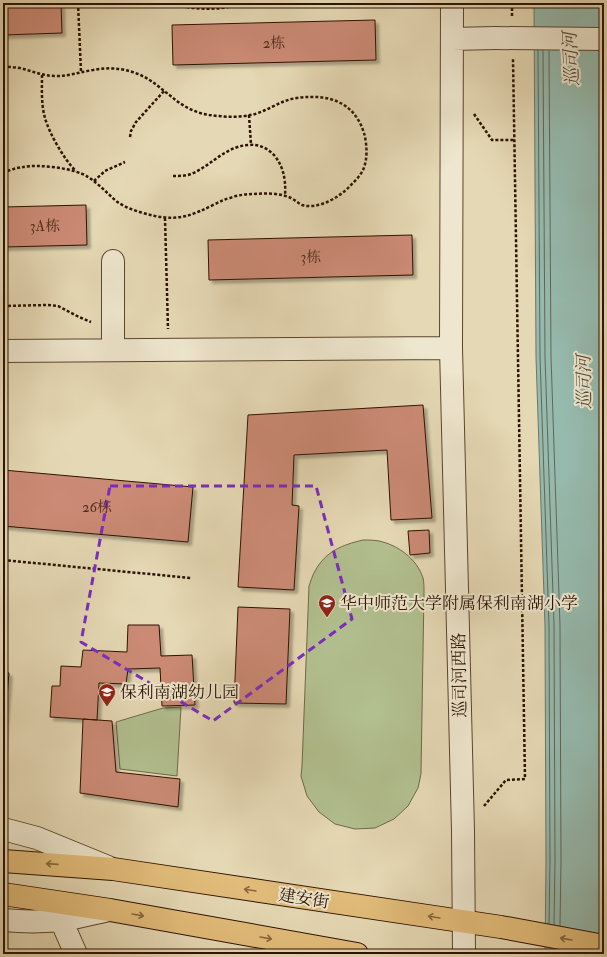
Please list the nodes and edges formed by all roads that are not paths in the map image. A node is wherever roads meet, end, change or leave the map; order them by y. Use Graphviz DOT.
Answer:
graph roads {
  1 [pos="452,3"];
  2 [pos="452,39"];
  3 [pos="604,39"];
  4 [pos="113,262"];
  5 [pos="451,348"];
  6 [pos="113,350"];
  7 [pos="3,351"];
  8 [pos="3,829"];
  9 [pos="3,861"];
  10 [pos="113,869"];
  11 [pos="3,894"];
  12 [pos="110,910"];
  13 [pos="3,920"];
  14 [pos="62,920"];
  15 [pos="464,922"];
  16 [pos="604,946"];
  17 [pos="76,954"];
  18 [pos="357,954"];
  19 [pos="464,954"];
  1 -- 2 [label="street"];
  2 -- 3 [label="street, bridge"];
  2 -- 5 [label="street, 巡司河西路"];
  4 -- 6 [label="street"];
  5 -- 6 [label="street"];
  5 -- 15 [label="street, 巡司河西路"];
  6 -- 7 [label="street"];
  8 -- 10 [label="street"];
  10 -- 9 [label="main road, 建安街, one-way"];
  15 -- 10 [label="main road, 建安街, one-way"];
  11 -- 12 [label="main road"];
  12 -- 14 [label="street"];
  12 -- 18 [label="main road, one-way"];
  13 -- 14 [label="street"];
  14 -- 17 [label="street"];
  16 -- 15 [label="main road, 建安街, one-way"];
  15 -- 19 [label="street, 巡司河西路"];
}
